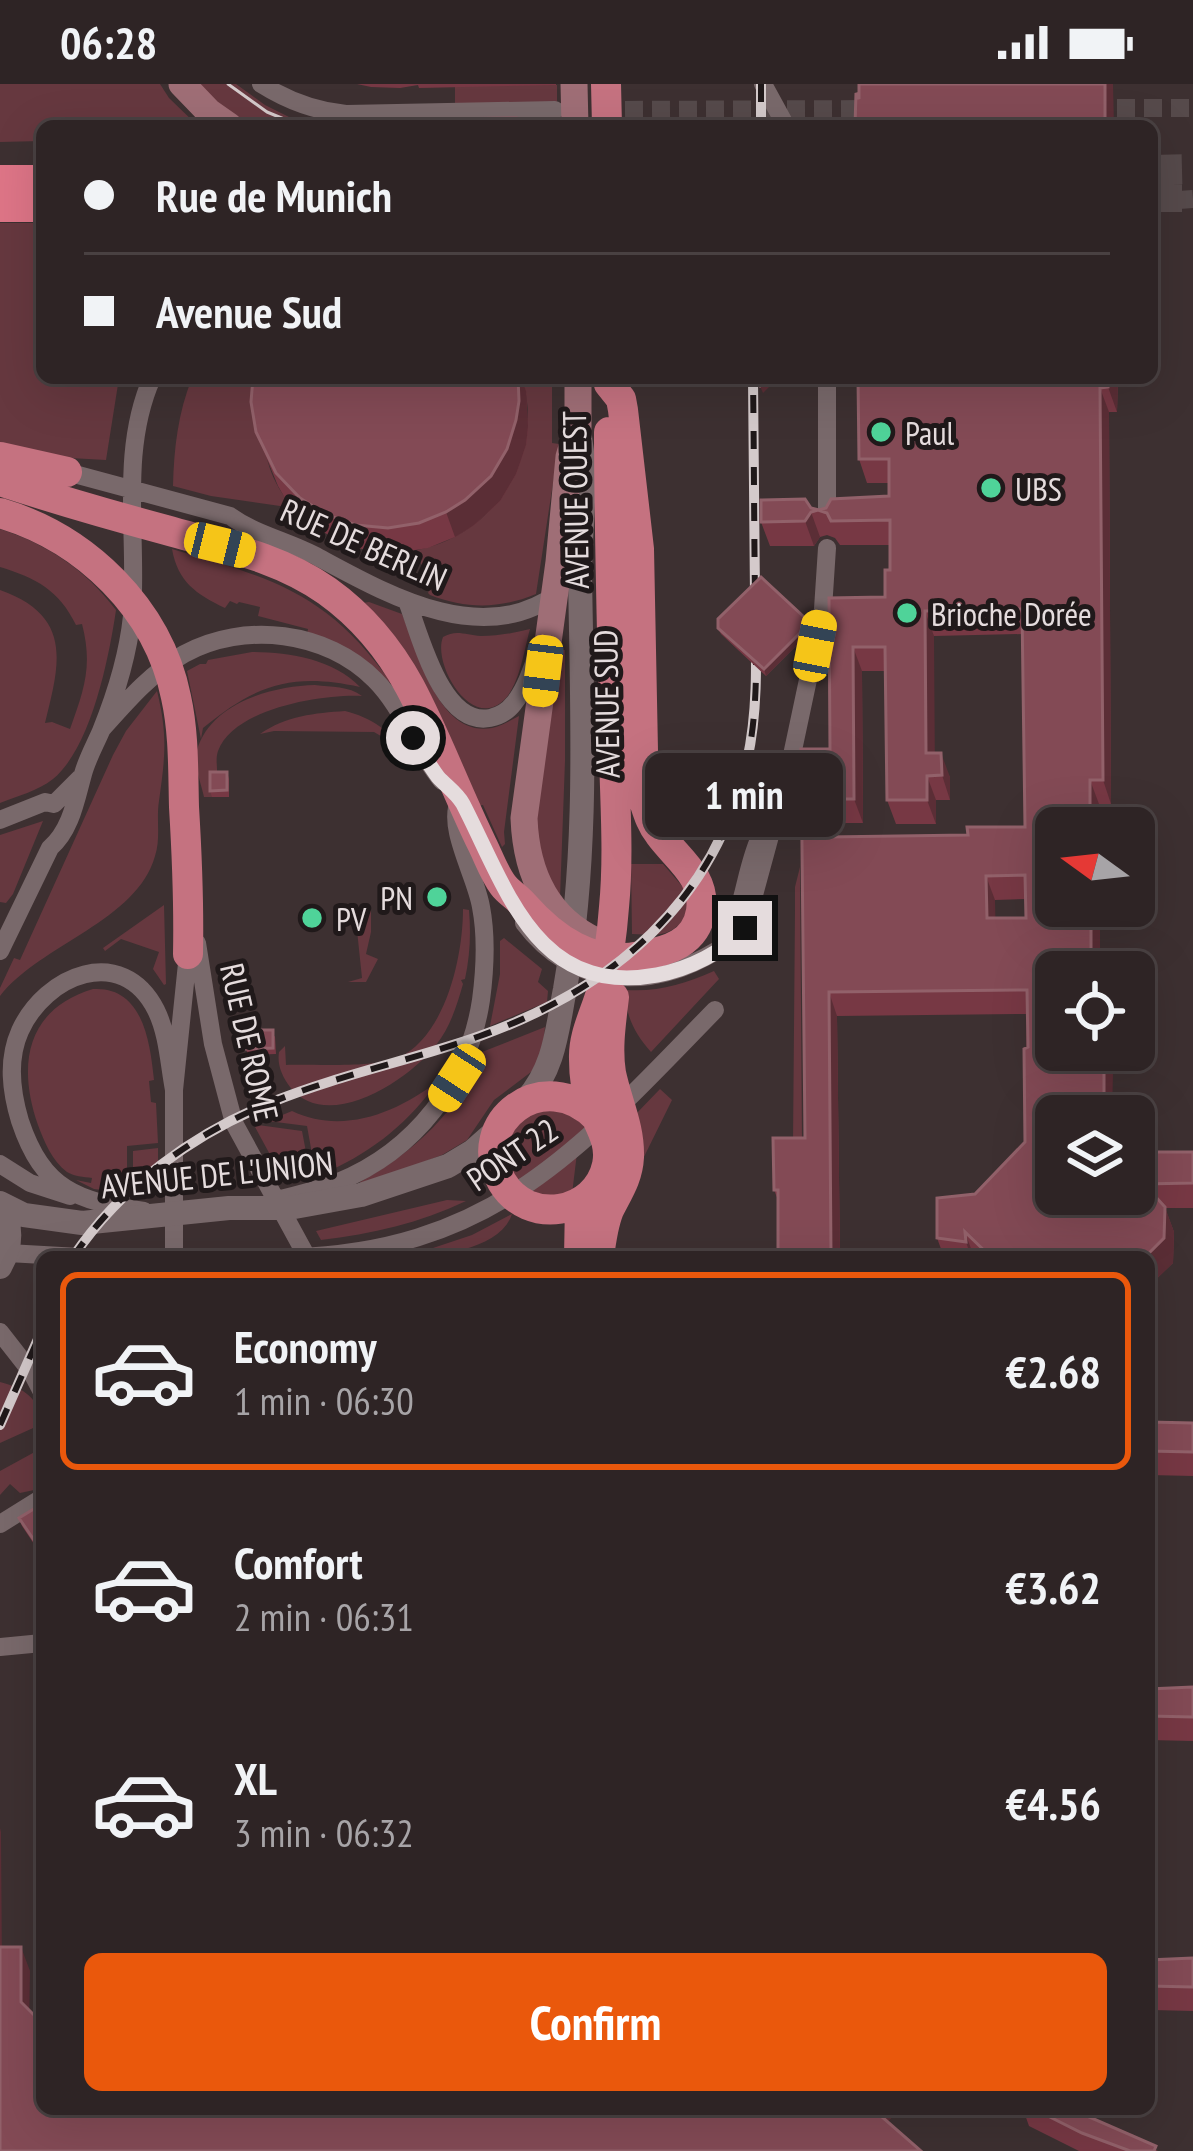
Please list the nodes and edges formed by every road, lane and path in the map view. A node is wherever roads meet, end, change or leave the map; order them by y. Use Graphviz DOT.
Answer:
graph roads {
  1 [pos="182,84"];
  2 [pos="260,84"];
  3 [pos="574,84"];
  4 [pos="606,84"];
  5 [pos="763,84"];
  6 [pos="565,118"];
  7 [pos="220,120"];
  8 [pos="607,120"];
  9 [pos="783,120"];
  10 [pos="36,180"];
  11 [pos="0,181"];
  12 [pos="0,207"];
  13 [pos="36,207"];
  14 [pos="150,384"];
  15 [pos="597,384"];
  16 [pos="600,384"];
  17 [pos="604,384"];
  18 [pos="827,384"];
  19 [pos="578,427"];
  20 [pos="609,455"];
  21 [pos="0,457"];
  22 [pos="68,472"];
  23 [pos="0,481"];
  24 [pos="0,513"];
  25 [pos="827,521"];
  26 [pos="225,531"];
  27 [pos="826,548"];
  28 [pos="407,601"];
  29 [pos="465,616"];
  30 [pos="540,618"];
  31 [pos="428,656"];
  32 [pos="102,729"];
  33 [pos="83,774"];
  34 [pos="460,798"];
  35 [pos="0,820"];
  36 [pos="189,896"];
  37 [pos="614,908"];
  38 [pos="553,933"];
  39 [pos="0,951"];
  40 [pos="188,954"];
  41 [pos="641,961"];
  42 [pos="715,1010"];
  43 [pos="174,1090"];
  44 [pos="526,1100"];
  45 [pos="597,1118"];
  46 [pos="499,1128"];
  47 [pos="0,1164"];
  48 [pos="80,1198"];
  49 [pos="0,1204"];
  50 [pos="580,1204"];
  51 [pos="229,1208"];
  52 [pos="164,1213"];
  53 [pos="174,1251"];
  54 [pos="304,1251"];
  55 [pos="364,1251"];
  56 [pos="580,1251"];
  57 [pos="600,1251"];
  58 [pos="36,1259"];
  59 [pos="4,1260"];
  60 [pos="0,1332"];
  61 [pos="36,1381"];
  62 [pos="36,1502"];
  63 [pos="0,1524"];
  64 [pos="36,1644"];
  65 [pos="0,1647"];
  1 -- 7 [label="main road"];
  2 -- 6 [label="street"];
  3 -- 6 [label="main road"];
  4 -- 8 [label="main road"];
  5 -- 9 [label="street"];
  10 -- 11 [label="highway"];
  12 -- 13 [label="highway"];
  14 -- 32 [label="street"];
  15 -- 19 [label="main road"];
  16 -- 20 [label="main road, AVENUE OUEST"];
  17 -- 41 [label="main road, AVENUE SUD"];
  18 -- 25 [label="street"];
  19 -- 30 [label="main road"];
  19 -- 44 [label="street"];
  20 -- 30 [label="street"];
  20 -- 37 [label="main road, AVENUE OUEST"];
  21 -- 22 [label="main road"];
  22 -- 26 [label="street, RUE DE BERLIN"];
  23 -- 26 [label="main road, AVENUE SUD"];
  24 -- 36 [label="main road"];
  26 -- 28 [label="street, RUE DE BERLIN"];
  26 -- 34 [label="main road, AVENUE SUD"];
  27 -- 41 [label="street, AVENUE SUD"];
  28 -- 29 [label="street, RUE DE BERLIN"];
  28 -- 31 [label="street"];
  29 -- 30 [label="street, RUE DE BERLIN"];
  29 -- 31 [label="street"];
  30 -- 31 [label="street"];
  30 -- 38 [label="main road"];
  32 -- 33 [label="street"];
  32 -- 34 [label="street"];
  33 -- 35 [label="street"];
  33 -- 39 [label="street"];
  34 -- 38 [label="main road, AVENUE SUD"];
  34 -- 51 [label="street"];
  36 -- 40 [label="main road"];
  36 -- 54 [label="street, RUE DE ROME"];
  37 -- 45 [label="main road, AVENUE OUEST"];
  37 -- 57 [label="main road, AVENUE OUEST"];
  38 -- 41 [label="main road, AVENUE SUD"];
  40 -- 43 [label="street"];
  42 -- 55 [label="street, PONT 22"];
  43 -- 48 [label="street"];
  43 -- 53 [label="street"];
  44 -- 45 [label="main road"];
  44 -- 46 [label="main road"];
  45 -- 50 [label="main road"];
  46 -- 50 [label="main road"];
  46 -- 51 [label="street, AVENUE DE L'UNION"];
  47 -- 48 [label="street"];
  48 -- 52 [label="street"];
  49 -- 52 [label="street, AVENUE DE L'UNION"];
  49 -- 59 [label="street, AVENUE DE L'UNION"];
  50 -- 56 [label="main road"];
  51 -- 52 [label="street, AVENUE DE L'UNION"];
  58 -- 59 [label="street, AVENUE DE L'UNION"];
  60 -- 61 [label="street"];
  62 -- 63 [label="street"];
  64 -- 65 [label="street"];
}
